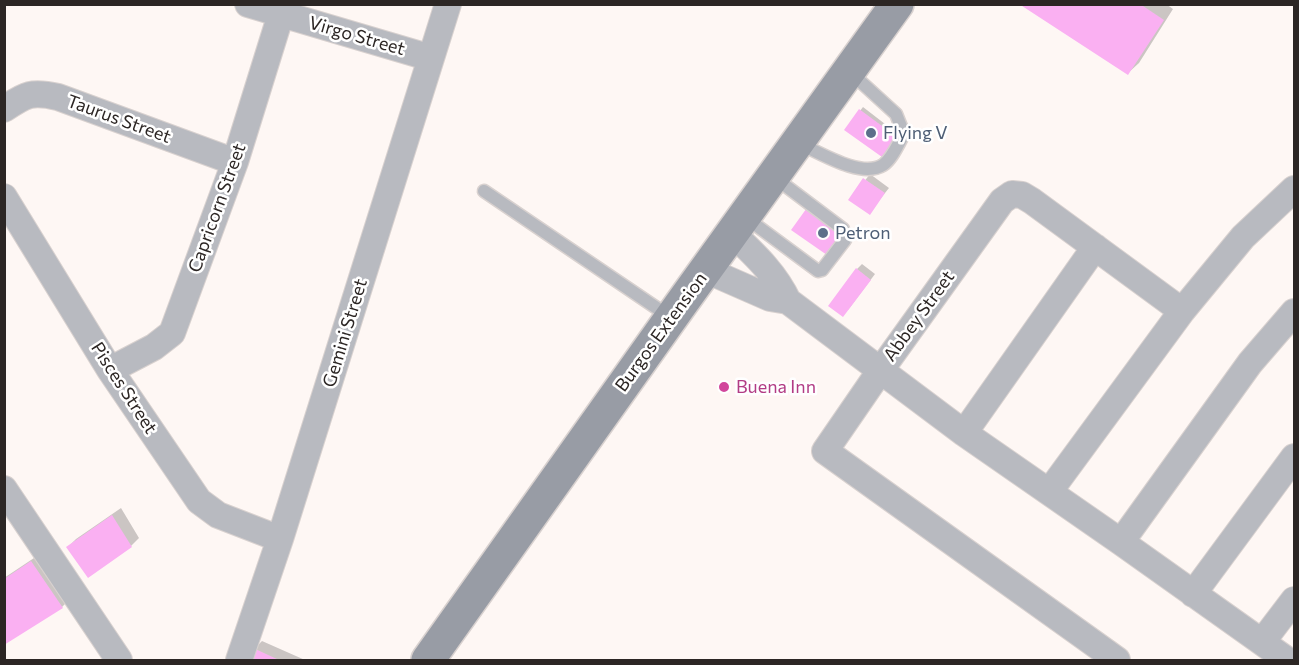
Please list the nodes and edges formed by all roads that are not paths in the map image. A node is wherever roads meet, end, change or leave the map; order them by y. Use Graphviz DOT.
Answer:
graph roads {
  1 [pos="248,4"];
  2 [pos="448,4"];
  3 [pos="897,4"];
  4 [pos="281,14"];
  5 [pos="431,58"];
  6 [pos="849,71"];
  7 [pos="4,109"];
  8 [pos="797,142"];
  9 [pos="235,162"];
  10 [pos="773,176"];
  11 [pos="1294,189"];
  12 [pos="484,191"];
  13 [pos="4,197"];
  14 [pos="738,225"];
  15 [pos="1095,248"];
  16 [pos="706,270"];
  17 [pos="788,301"];
  18 [pos="1182,311"];
  19 [pos="1294,312"];
  20 [pos="671,318"];
  21 [pos="110,370"];
  22 [pos="880,371"];
  23 [pos="964,433"];
  24 [pos="1294,456"];
  25 [pos="4,489"];
  26 [pos="1049,492"];
  27 [pos="280,539"];
  28 [pos="1121,542"];
  29 [pos="1193,594"];
  30 [pos="1294,600"];
  31 [pos="1262,642"];
  32 [pos="119,660"];
  33 [pos="238,660"];
  34 [pos="428,660"];
  35 [pos="1117,660"];
  36 [pos="1287,660"];
  1 -- 4 [label="street, Virgo Street"];
  2 -- 5 [label="street, Gemini Street"];
  3 -- 6 [label="main road, Burgos Extension"];
  4 -- 5 [label="street, Virgo Street"];
  4 -- 9 [label="street, Capricorn Street"];
  5 -- 27 [label="street, Gemini Street"];
  6 -- 8 [label="main road, Burgos Extension"];
  6 -- 8 [label="lane"];
  7 -- 9 [label="street, Taurus Street"];
  8 -- 10 [label="main road, Burgos Extension"];
  9 -- 21 [label="street, Capricorn Street"];
  10 -- 14 [label="main road, Burgos Extension"];
  10 -- 14 [label="lane"];
  11 -- 18 [label="street"];
  12 -- 20 [label="lane"];
  13 -- 21 [label="street, Pisces Street"];
  14 -- 16 [label="main road, Burgos Extension"];
  14 -- 17 [label="street"];
  15 -- 18 [label="street"];
  15 -- 22 [label="street, Abbey Street"];
  15 -- 23 [label="street"];
  16 -- 17 [label="street"];
  16 -- 20 [label="main road, Burgos Extension"];
  17 -- 22 [label="street"];
  18 -- 26 [label="street"];
  19 -- 28 [label="street"];
  20 -- 34 [label="main road, Burgos Extension"];
  21 -- 27 [label="street, Pisces Street"];
  22 -- 23 [label="street"];
  22 -- 35 [label="street, Abbey Street"];
  23 -- 26 [label="street"];
  24 -- 29 [label="street"];
  25 -- 32 [label="street"];
  26 -- 28 [label="street"];
  27 -- 33 [label="street, Gemini Street"];
  28 -- 29 [label="street"];
  29 -- 31 [label="street"];
  30 -- 31 [label="street"];
  31 -- 36 [label="street"];
}
